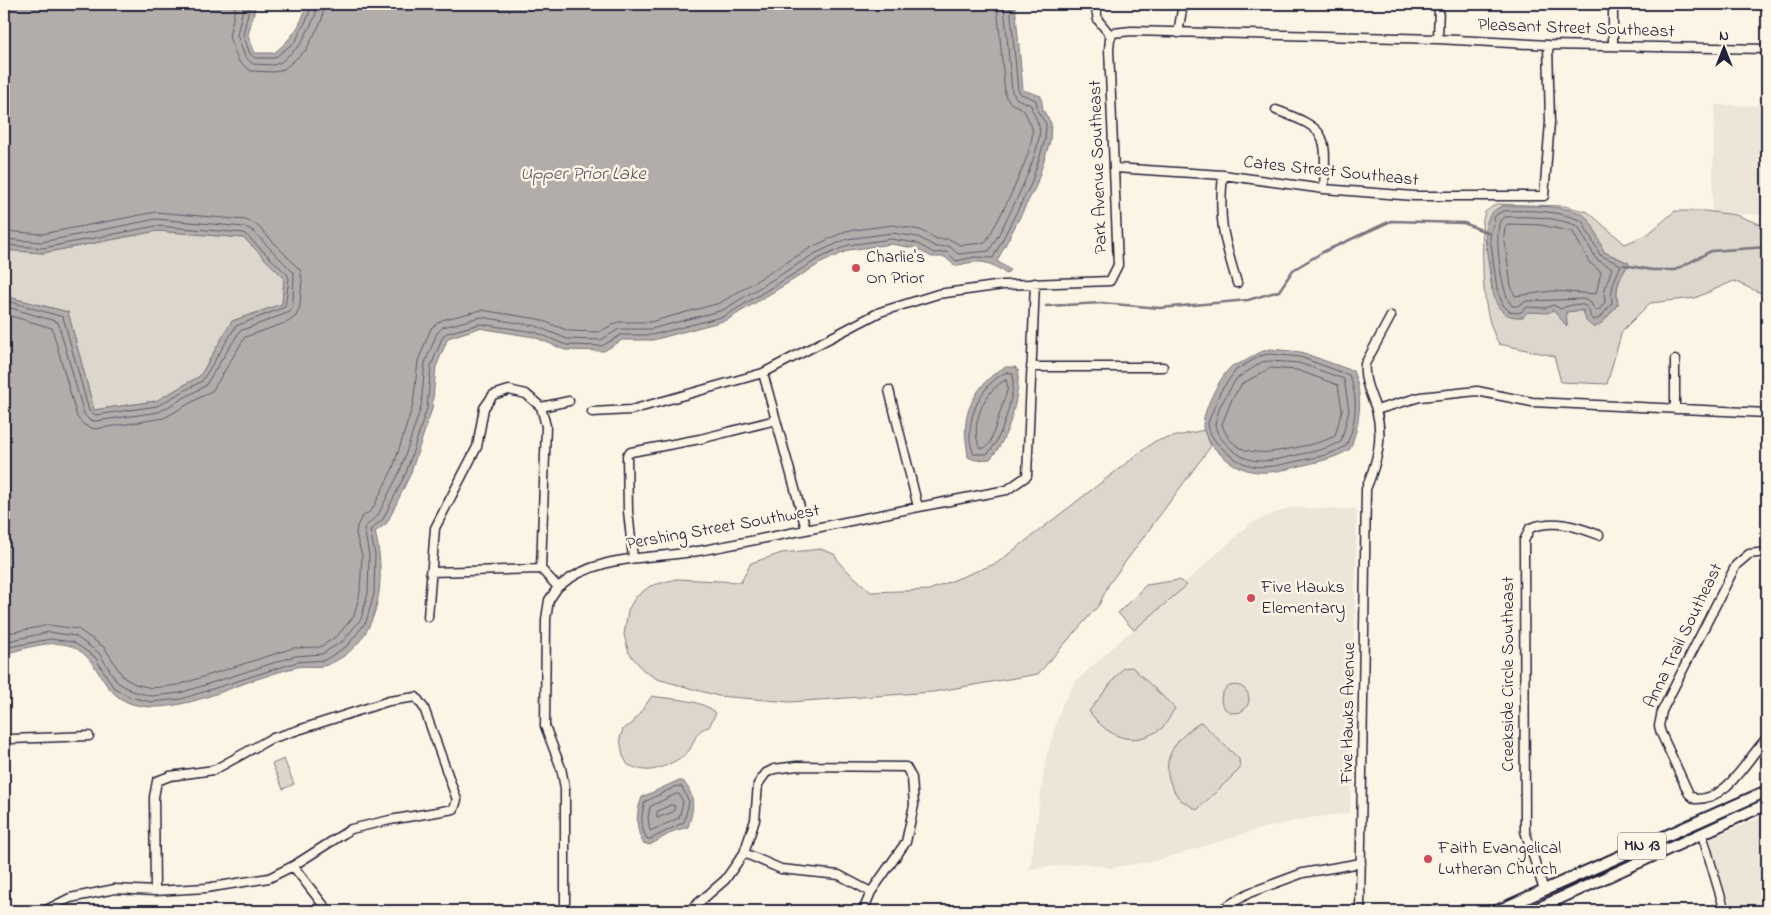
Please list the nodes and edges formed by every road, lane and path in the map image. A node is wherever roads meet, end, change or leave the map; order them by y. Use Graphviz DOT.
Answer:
graph roads {
  1 [pos="1095,4"];
  2 [pos="1183,4"];
  3 [pos="1439,4"];
  4 [pos="1612,4"];
  5 [pos="1178,33"];
  6 [pos="1112,35"];
  7 [pos="1438,39"];
  8 [pos="1548,45"];
  9 [pos="1613,46"];
  10 [pos="1767,49"];
  11 [pos="1276,110"];
  12 [pos="1115,168"];
  13 [pos="1223,175"];
  14 [pos="1324,189"];
  15 [pos="1237,282"];
  16 [pos="1035,283"];
  17 [pos="1391,316"];
  18 [pos="1675,360"];
  19 [pos="1031,368"];
  20 [pos="1163,368"];
  21 [pos="763,373"];
  22 [pos="889,390"];
  23 [pos="569,401"];
  24 [pos="541,407"];
  25 [pos="1675,409"];
  26 [pos="1376,410"];
  27 [pos="592,412"];
  28 [pos="1767,413"];
  29 [pos="776,420"];
  30 [pos="918,507"];
  31 [pos="806,529"];
  32 [pos="1599,535"];
  33 [pos="1767,552"];
  34 [pos="633,558"];
  35 [pos="541,570"];
  36 [pos="430,572"];
  37 [pos="558,588"];
  38 [pos="428,617"];
  39 [pos="89,736"];
  40 [pos="1767,738"];
  41 [pos="4,742"];
  42 [pos="1767,791"];
  43 [pos="1767,804"];
  44 [pos="1702,834"];
  45 [pos="744,853"];
  46 [pos="1361,863"];
  47 [pos="293,866"];
  48 [pos="1544,890"];
  49 [pos="155,891"];
  50 [pos="871,892"];
  51 [pos="44,911"];
  52 [pos="328,911"];
  53 [pos="565,911"];
  54 [pos="689,911"];
  55 [pos="863,911"];
  56 [pos="1219,911"];
  57 [pos="1360,911"];
  58 [pos="1497,911"];
  59 [pos="1532,911"];
  60 [pos="1725,911"];
  1 -- 6 [label="street"];
  2 -- 5 [label="street"];
  3 -- 7 [label="street"];
  4 -- 9 [label="street"];
  5 -- 6 [label="street, Pleasant Street Southeast"];
  5 -- 7 [label="street, Pleasant Street Southeast"];
  6 -- 12 [label="street, Park Avenue Southeast"];
  7 -- 8 [label="street, Pleasant Street Southeast"];
  8 -- 9 [label="street, Pleasant Street Southeast"];
  8 -- 14 [label="street, Cates Street Southeast"];
  9 -- 10 [label="street, Pleasant Street Southeast"];
  11 -- 14 [label="street"];
  12 -- 13 [label="street, Cates Street Southeast"];
  12 -- 16 [label="street, Park Avenue Southeast"];
  13 -- 14 [label="street, Cates Street Southeast"];
  13 -- 15 [label="street"];
  16 -- 19 [label="street"];
  16 -- 21 [label="street"];
  17 -- 26 [label="street, Five Hawks Avenue"];
  18 -- 25 [label="street"];
  19 -- 20 [label="street"];
  19 -- 30 [label="street, Pershing Street Southwest"];
  21 -- 27 [label="street"];
  21 -- 29 [label="street"];
  22 -- 30 [label="street"];
  23 -- 24 [label="street"];
  24 -- 35 [label="street"];
  24 -- 36 [label="street"];
  25 -- 26 [label="street"];
  25 -- 28 [label="street"];
  26 -- 46 [label="street, Five Hawks Avenue"];
  29 -- 31 [label="street"];
  29 -- 34 [label="street"];
  30 -- 31 [label="street, Pershing Street Southwest"];
  31 -- 34 [label="street, Pershing Street Southwest"];
  32 -- 48 [label="street, Creekside Circle Southeast"];
  33 -- 40 [label="street, Anna Trail Southeast"];
  34 -- 37 [label="street, Pershing Street Southwest"];
  35 -- 36 [label="street"];
  35 -- 37 [label="street"];
  36 -- 38 [label="street"];
  37 -- 53 [label="street"];
  39 -- 41 [label="street"];
  42 -- 48 [label="main road, MN 13"];
  43 -- 44 [label="main road, MN 13"];
  44 -- 59 [label="main road, MN 13"];
  44 -- 60 [label="street"];
  45 -- 50 [label="street"];
  45 -- 50 [label="street"];
  45 -- 54 [label="street"];
  46 -- 56 [label="street"];
  46 -- 57 [label="street, Five Hawks Avenue"];
  47 -- 49 [label="street"];
  47 -- 49 [label="street"];
  47 -- 52 [label="street"];
  48 -- 58 [label="main road, MN 13"];
  49 -- 51 [label="street"];
  50 -- 55 [label="street"];
}
